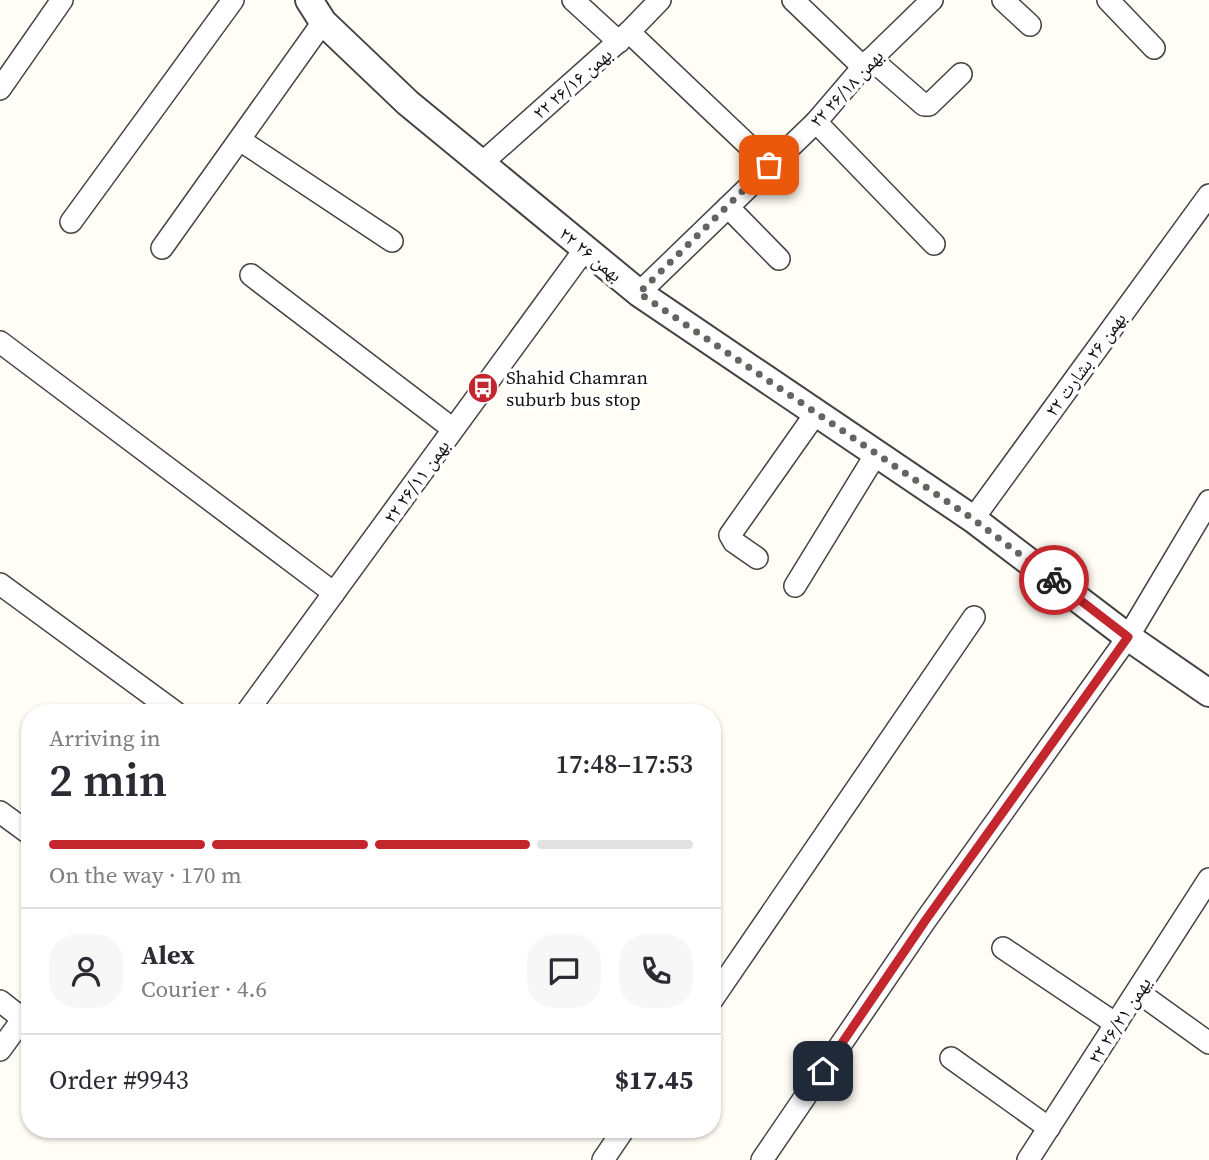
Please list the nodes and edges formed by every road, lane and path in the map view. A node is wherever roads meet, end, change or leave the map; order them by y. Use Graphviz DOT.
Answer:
graph roads {
  1 [pos="62,0"];
  2 [pos="233,0"];
  3 [pos="573,0"];
  4 [pos="660,0"];
  5 [pos="793,0"];
  6 [pos="932,0"];
  7 [pos="1003,0"];
  8 [pos="1108,0"];
  9 [pos="316,11"];
  10 [pos="1030,25"];
  11 [pos="624,37"];
  12 [pos="1154,48"];
  13 [pos="867,63"];
  14 [pos="961,74"];
  15 [pos="0,89"];
  16 [pos="816,122"];
  17 [pos="240,140"];
  18 [pos="482,163"];
  19 [pos="769,165"];
  20 [pos="728,207"];
  21 [pos="1205,207"];
  22 [pos="71,222"];
  23 [pos="393,241"];
  24 [pos="934,244"];
  25 [pos="162,248"];
  26 [pos="585,249"];
  27 [pos="779,259"];
  28 [pos="251,275"];
  29 [pos="639,293"];
  30 [pos="0,342"];
  31 [pos="816,413"];
  32 [pos="453,429"];
  33 [pos="876,454"];
  34 [pos="1209,501"];
  35 [pos="973,519"];
  36 [pos="757,558"];
  37 [pos="0,584"];
  38 [pos="795,586"];
  39 [pos="334,593"];
  40 [pos="974,617"];
  41 [pos="1128,637"];
  42 [pos="1209,693"];
  43 [pos="164,704"];
  44 [pos="253,704"];
  45 [pos="0,812"];
  46 [pos="21,827"];
  47 [pos="1209,879"];
  48 [pos="1003,948"];
  49 [pos="721,987"];
  50 [pos="1138,992"];
  51 [pos="0,1001"];
  52 [pos="21,1012"];
  53 [pos="21,1021"];
  54 [pos="1116,1024"];
  55 [pos="1209,1043"];
  56 [pos="0,1050"];
  57 [pos="951,1058"];
  58 [pos="1049,1128"];
  59 [pos="618,1138"];
  60 [pos="603,1160"];
  61 [pos="762,1160"];
  62 [pos="1028,1160"];
  1 -- 15 [label="street"];
  2 -- 22 [label="street"];
  3 -- 11 [label="street"];
  4 -- 11 [label="street, ۲۲ بهمن ۲۶/۱۶"];
  5 -- 13 [label="street"];
  6 -- 13 [label="street, ۲۲ بهمن ۲۶/۱۸"];
  7 -- 10 [label="street"];
  8 -- 12 [label="street"];
  9 -- 17 [label="street"];
  9 -- 18 [label="street, ۲۲ بهمن ۲۶"];
  11 -- 18 [label="street, ۲۲ بهمن ۲۶/۱۶"];
  11 -- 19 [label="street"];
  13 -- 14 [label="street"];
  13 -- 16 [label="street, ۲۲ بهمن ۲۶/۱۸"];
  16 -- 19 [label="street, ۲۲ بهمن ۲۶/۱۸"];
  16 -- 24 [label="street"];
  17 -- 23 [label="street"];
  17 -- 25 [label="street"];
  18 -- 26 [label="street, ۲۲ بهمن ۲۶"];
  19 -- 20 [label="street, ۲۲ بهمن ۲۶/۱۸"];
  20 -- 27 [label="street"];
  20 -- 29 [label="street, ۲۲ بهمن ۲۶/۱۸"];
  21 -- 35 [label="street, بهمن ۲۶ بشارت ۲۲"];
  26 -- 29 [label="street, ۲۲ بهمن ۲۶"];
  26 -- 32 [label="street, ۲۲ بهمن ۲۶/۱۱"];
  28 -- 32 [label="street"];
  29 -- 31 [label="street, ۲۲ بهمن ۲۶"];
  30 -- 39 [label="street"];
  31 -- 33 [label="street, ۲۲ بهمن ۲۶"];
  31 -- 36 [label="street"];
  32 -- 39 [label="street, ۲۲ بهمن ۲۶/۱۱"];
  33 -- 35 [label="street, ۲۲ بهمن ۲۶"];
  33 -- 38 [label="street"];
  34 -- 41 [label="street"];
  35 -- 41 [label="street, ۲۲ بهمن ۲۶"];
  37 -- 43 [label="street"];
  39 -- 44 [label="street, ۲۲ بهمن ۲۶/۱۱"];
  40 -- 49 [label="street"];
  41 -- 42 [label="street, ۲۲ بهمن ۲۶"];
  41 -- 61 [label="street"];
  45 -- 46 [label="street"];
  47 -- 50 [label="street, ۲۲ یهمن ۲۶/۲۱"];
  48 -- 54 [label="street"];
  50 -- 54 [label="street, ۲۲ یهمن ۲۶/۲۱"];
  50 -- 55 [label="street"];
  51 -- 52 [label="street"];
  53 -- 56 [label="street"];
  54 -- 58 [label="street, ۲۲ یهمن ۲۶/۲۱"];
  57 -- 58 [label="street"];
  58 -- 62 [label="street, ۲۲ یهمن ۲۶/۲۱"];
  59 -- 60 [label="street"];
}
